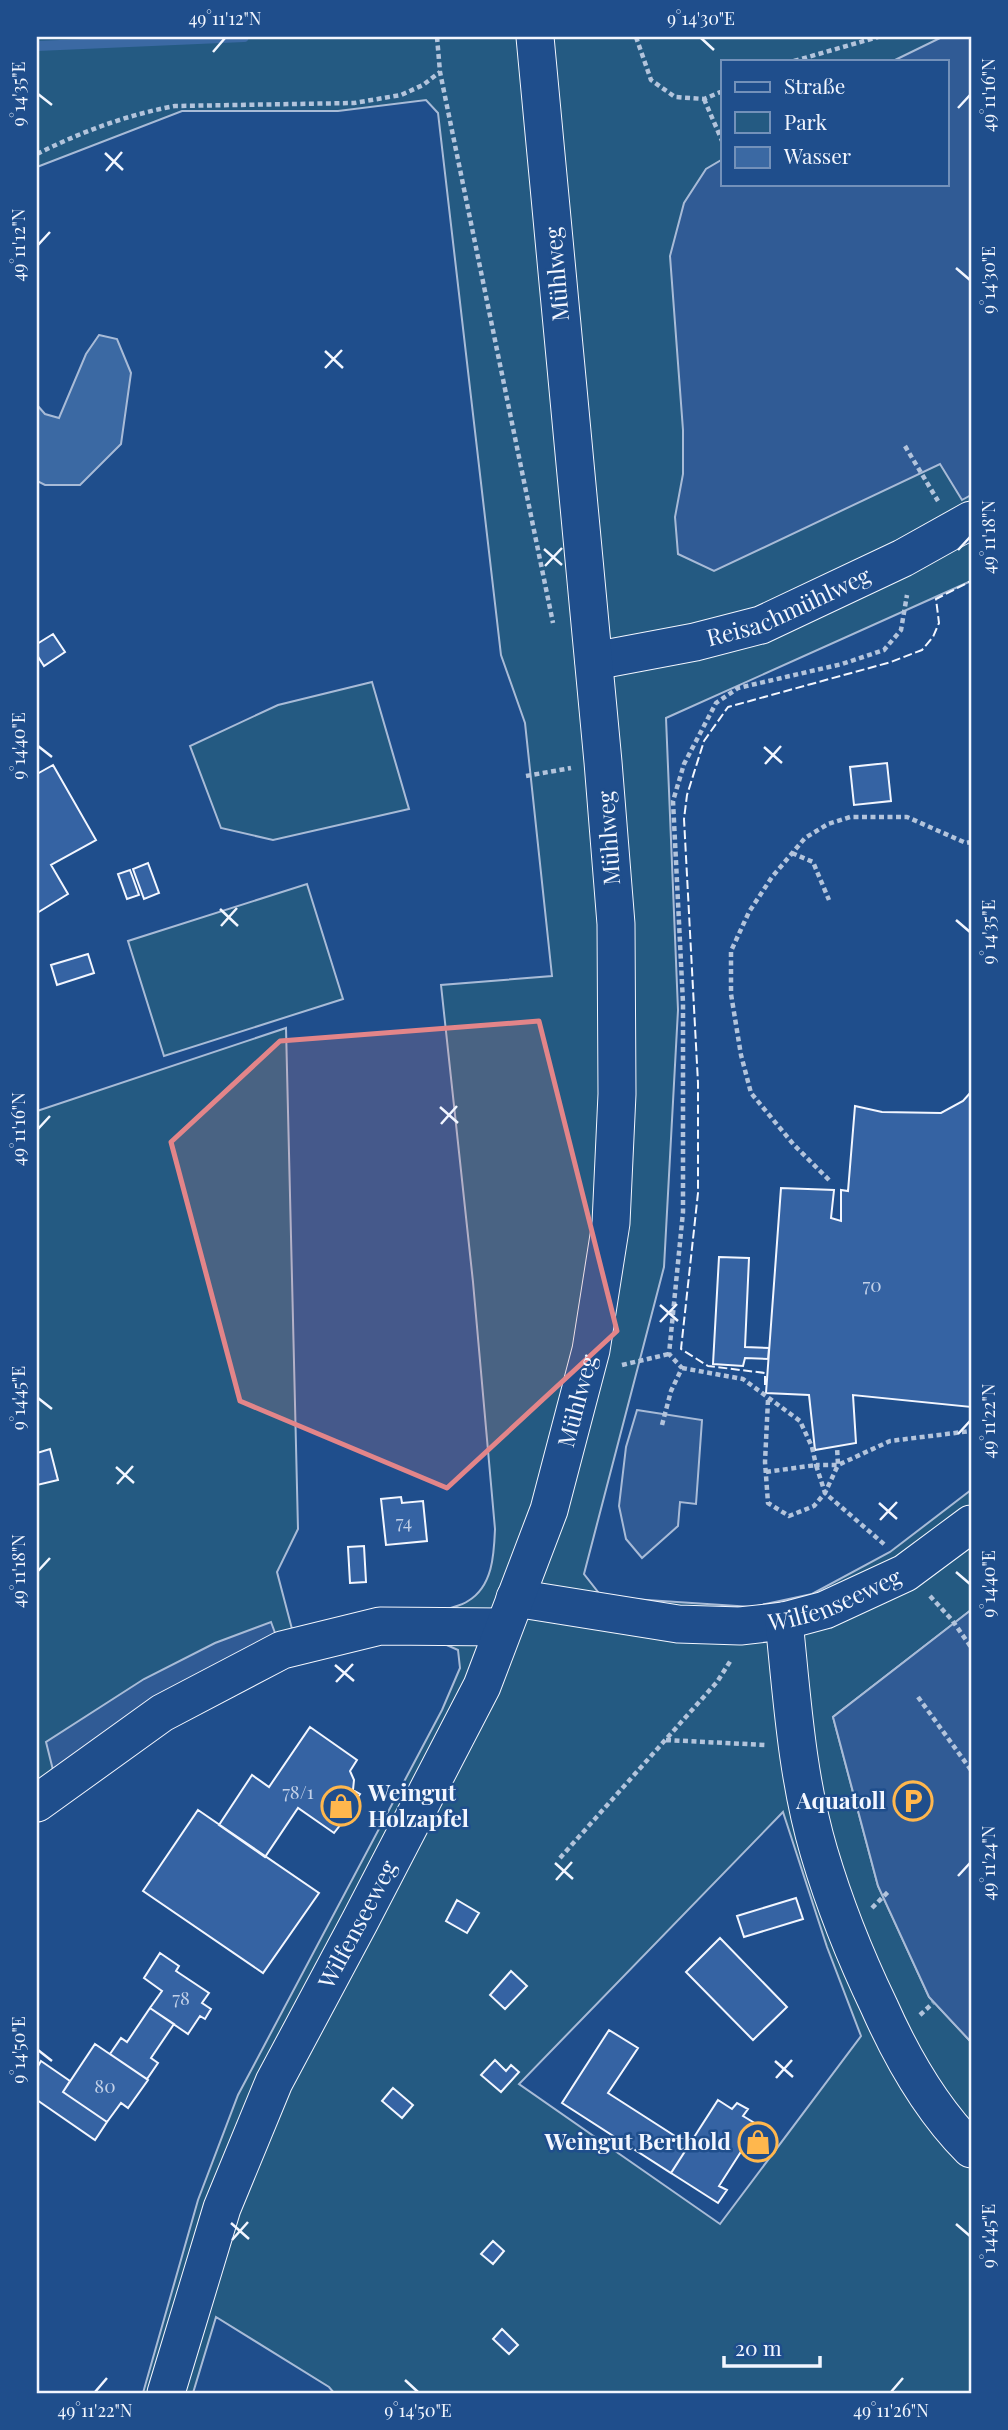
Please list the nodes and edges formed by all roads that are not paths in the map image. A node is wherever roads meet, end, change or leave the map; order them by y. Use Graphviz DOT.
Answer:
graph roads {
  1 [pos="535,37"];
  2 [pos="963,524"];
  3 [pos="594,661"];
  4 [pos="971,1524"];
  5 [pos="509,1613"];
  6 [pos="784,1620"];
  7 [pos="37,1803"];
  8 [pos="971,2149"];
  9 [pos="166,2393"];
  1 -- 3 [label="street, Mühlweg"];
  2 -- 3 [label="street, Reisachmühlweg"];
  3 -- 5 [label="street, Mühlweg"];
  4 -- 6 [label="street, Wilfenseeweg"];
  5 -- 6 [label="street, Wilfenseeweg"];
  5 -- 7 [label="street, Wilfenseeweg"];
  5 -- 9 [label="street, Wilfenseeweg"];
  6 -- 8 [label="street"];
}
